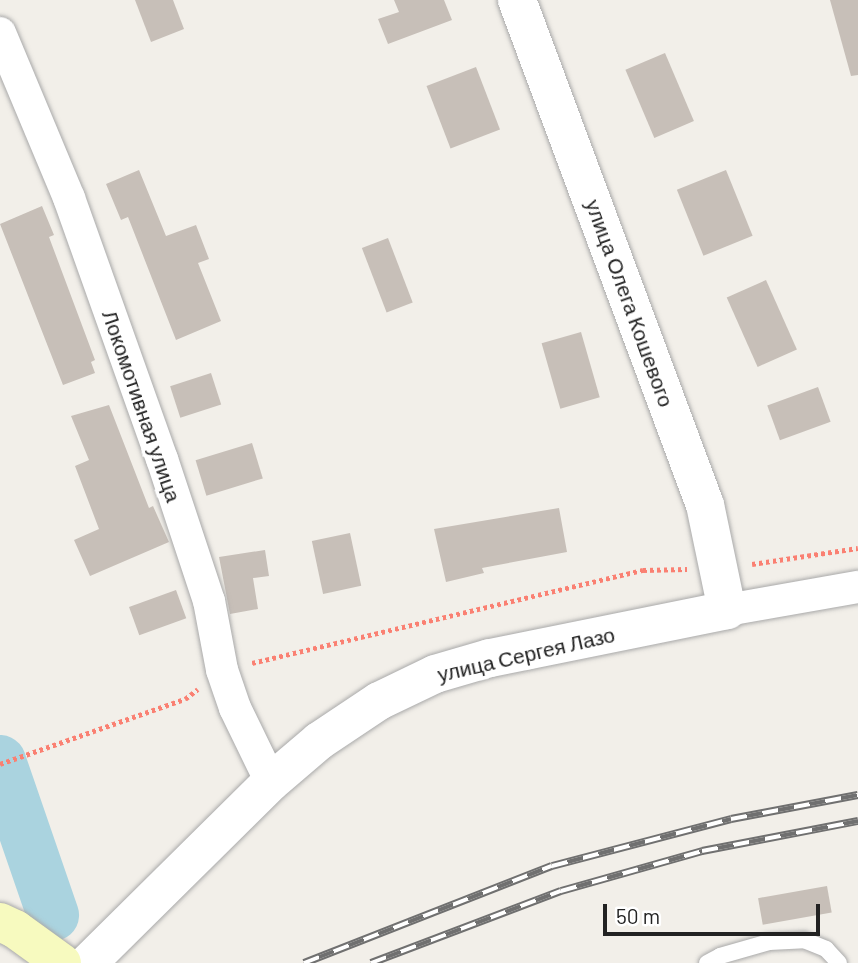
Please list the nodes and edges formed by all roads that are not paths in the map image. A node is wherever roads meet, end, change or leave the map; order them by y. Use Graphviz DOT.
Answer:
graph roads {
  1 [pos="517,0"];
  2 [pos="0,33"];
  3 [pos="858,587"];
  4 [pos="727,610"];
  5 [pos="271,782"];
  6 [pos="0,922"];
  7 [pos="62,963"];
  8 [pos="88,963"];
  9 [pos="707,963"];
  10 [pos="839,963"];
  1 -- 4 [label="street, улица Олега Кошевого"];
  2 -- 5 [label="street, Локомотивная улица"];
  3 -- 4 [label="street, улица Сергея Лазо"];
  4 -- 5 [label="street, улица Сергея Лазо"];
  5 -- 8 [label="street, улица Сергея Лазо"];
  6 -- 7 [label="main road"];
  9 -- 10 [label="lane"];
}
